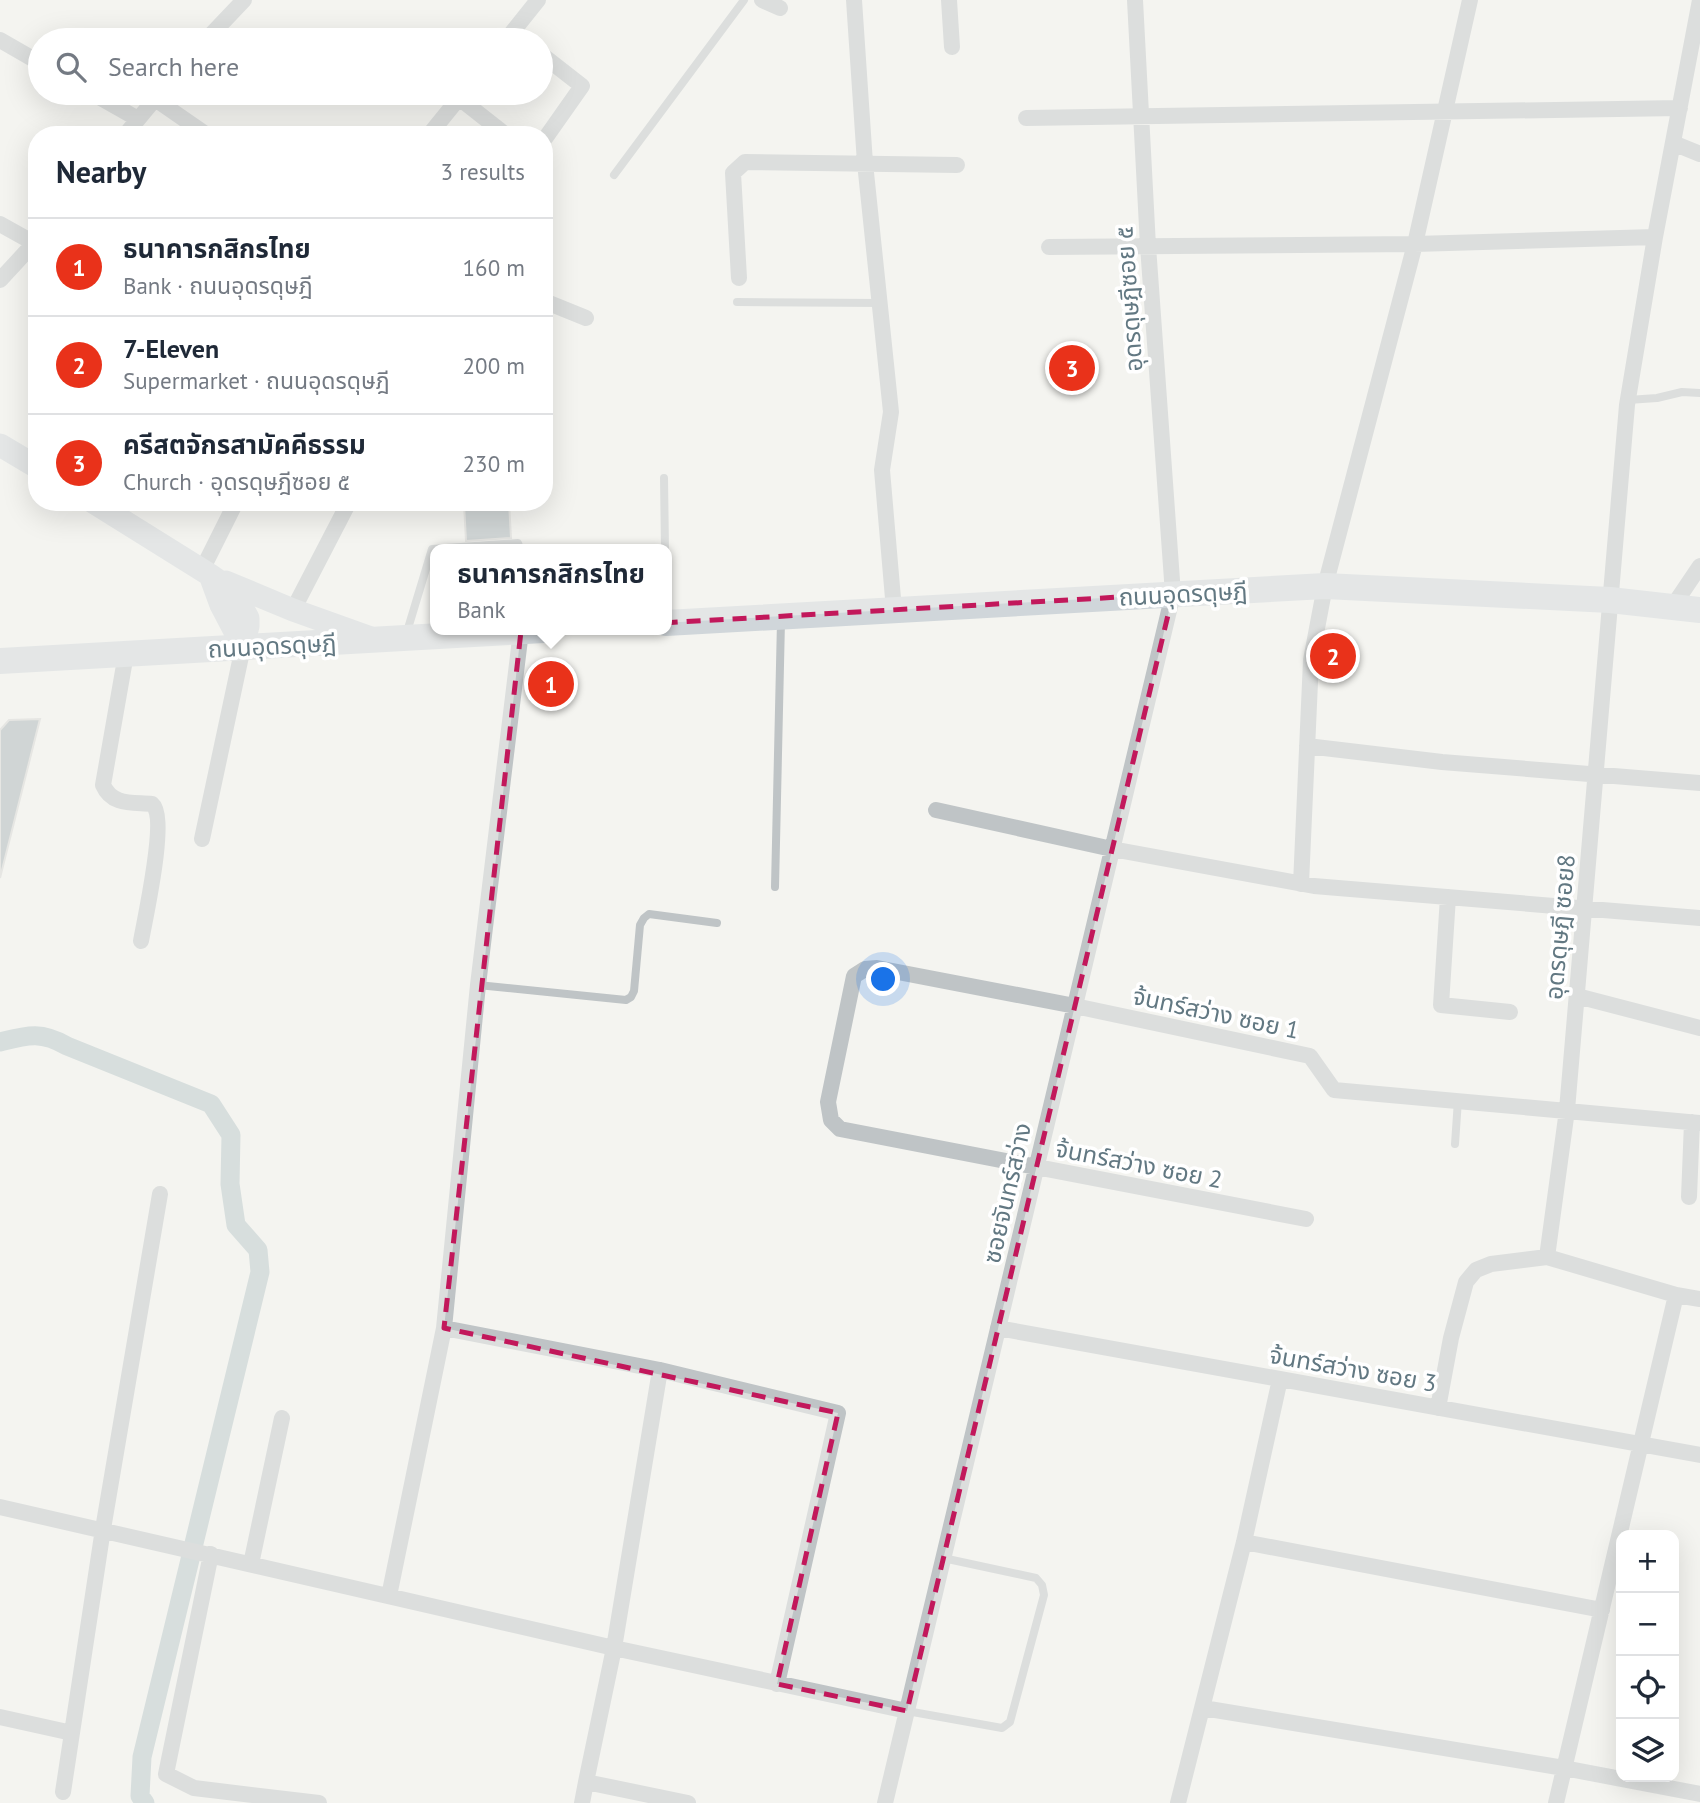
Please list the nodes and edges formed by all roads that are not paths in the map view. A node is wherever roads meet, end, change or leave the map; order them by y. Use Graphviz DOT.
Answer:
graph roads {
  1 [pos="244,0"];
  2 [pos="538,0"];
  3 [pos="744,0"];
  4 [pos="762,0"];
  5 [pos="854,0"];
  6 [pos="949,0"];
  7 [pos="1135,0"];
  8 [pos="1470,0"];
  9 [pos="1700,0"];
  10 [pos="780,8"];
  11 [pos="217,28"];
  12 [pos="520,28"];
  13 [pos="0,40"];
  14 [pos="952,47"];
  15 [pos="28,56"];
  16 [pos="553,63"];
  17 [pos="113,105"];
  18 [pos="150,105"];
  19 [pos="169,105"];
  20 [pos="453,105"];
  21 [pos="472,105"];
  22 [pos="1680,108"];
  23 [pos="1447,110"];
  24 [pos="1141,116"];
  25 [pos="1026,118"];
  26 [pos="138,119"];
  27 [pos="132,126"];
  28 [pos="196,126"];
  29 [pos="436,126"];
  30 [pos="496,126"];
  31 [pos="553,127"];
  32 [pos="1673,142"];
  33 [pos="1700,155"];
  34 [pos="866,163"];
  35 [pos="957,164"];
  36 [pos="614,175"];
  37 [pos="0,224"];
  38 [pos="1655,237"];
  39 [pos="28,238"];
  40 [pos="1415,244"];
  41 [pos="1147,246"];
  42 [pos="1049,247"];
  43 [pos="28,250"];
  44 [pos="739,278"];
  45 [pos="0,280"];
  46 [pos="737,302"];
  47 [pos="880,303"];
  48 [pos="553,305"];
  49 [pos="586,318"];
  50 [pos="1700,393"];
  51 [pos="1628,400"];
  52 [pos="0,445"];
  53 [pos="28,462"];
  54 [pos="664,478"];
  55 [pos="108,511"];
  56 [pos="232,511"];
  57 [pos="344,511"];
  58 [pos="665,544"];
  59 [pos="430,556"];
  60 [pos="1700,566"];
  61 [pos="206,572"];
  62 [pos="1325,586"];
  63 [pos="1173,594"];
  64 [pos="1610,600"];
  65 [pos="1673,606"];
  66 [pos="293,610"];
  67 [pos="894,610"];
  68 [pos="1700,610"];
  69 [pos="781,616"];
  70 [pos="672,623"];
  71 [pos="453,635"];
  72 [pos="532,635"];
  73 [pos="405,638"];
  74 [pos="377,640"];
  75 [pos="243,647"];
  76 [pos="126,654"];
  77 [pos="0,661"];
  78 [pos="1307,746"];
  79 [pos="1597,774"];
  80 [pos="1700,783"];
  81 [pos="936,810"];
  82 [pos="202,839"];
  83 [pos="1112,849"];
  84 [pos="1301,884"];
  85 [pos="775,887"];
  86 [pos="1448,897"];
  87 [pos="1584,908"];
  88 [pos="1700,918"];
  89 [pos="717,923"];
  90 [pos="141,941"];
  91 [pos="478,985"];
  92 [pos="1577,996"];
  93 [pos="1075,1006"];
  94 [pos="1510,1012"];
  95 [pos="1700,1028"];
  96 [pos="1458,1100"];
  97 [pos="1567,1110"];
  98 [pos="1696,1122"];
  99 [pos="840,1129"];
  100 [pos="1455,1144"];
  101 [pos="1037,1168"];
  102 [pos="160,1195"];
  103 [pos="1689,1197"];
  104 [pos="1306,1219"];
  105 [pos="1547,1257"];
  106 [pos="1676,1295"];
  107 [pos="1700,1299"];
  108 [pos="444,1328"];
  109 [pos="998,1328"];
  110 [pos="660,1370"];
  111 [pos="1280,1379"];
  112 [pos="1437,1408"];
  113 [pos="282,1418"];
  114 [pos="1640,1444"];
  115 [pos="1700,1455"];
  116 [pos="0,1507"];
  117 [pos="103,1529"];
  118 [pos="1244,1542"];
  119 [pos="207,1553"];
  120 [pos="943,1558"];
  121 [pos="251,1564"];
  122 [pos="389,1596"];
  123 [pos="1602,1610"];
  124 [pos="614,1648"];
  125 [pos="778,1684"];
  126 [pos="1203,1708"];
  127 [pos="907,1711"];
  128 [pos="0,1717"];
  129 [pos="72,1732"];
  130 [pos="1564,1768"];
  131 [pos="586,1782"];
  132 [pos="63,1792"];
  133 [pos="1700,1794"];
  134 [pos="319,1803"];
  135 [pos="582,1803"];
  136 [pos="688,1803"];
  137 [pos="885,1803"];
  138 [pos="1178,1803"];
  139 [pos="1556,1803"];
  1 -- 11 [label="street"];
  2 -- 12 [label="street"];
  3 -- 36 [label="lane"];
  4 -- 10 [label="street"];
  5 -- 34 [label="street"];
  6 -- 14 [label="street"];
  7 -- 24 [label="street, อุดรดุษฎีซอย ๕"];
  8 -- 23 [label="street"];
  9 -- 22 [label="street, อุดรดุษฎี ซอย8"];
  13 -- 15 [label="street"];
  16 -- 31 [label="street"];
  17 -- 26 [label="street"];
  18 -- 26 [label="street"];
  19 -- 28 [label="street"];
  20 -- 29 [label="street"];
  21 -- 30 [label="street"];
  22 -- 23 [label="street"];
  22 -- 32 [label="street, อุดรดุษฎี ซอย8"];
  23 -- 24 [label="street"];
  23 -- 40 [label="street"];
  24 -- 25 [label="street"];
  24 -- 41 [label="street, อุดรดุษฎีซอย ๕"];
  26 -- 27 [label="street"];
  32 -- 33 [label="street"];
  32 -- 38 [label="street, อุดรดุษฎี ซอย8"];
  34 -- 35 [label="street"];
  34 -- 44 [label="street"];
  34 -- 47 [label="street"];
  37 -- 39 [label="street"];
  38 -- 40 [label="street"];
  38 -- 51 [label="street, อุดรดุษฎี ซอย8"];
  40 -- 41 [label="street"];
  40 -- 62 [label="street"];
  41 -- 42 [label="street"];
  41 -- 63 [label="street, อุดรดุษฎีซอย ๕"];
  43 -- 45 [label="street"];
  46 -- 47 [label="lane"];
  47 -- 67 [label="street"];
  48 -- 49 [label="street"];
  50 -- 51 [label="lane"];
  51 -- 64 [label="street, อุดรดุษฎี ซอย8"];
  52 -- 53 [label="street"];
  54 -- 58 [label="lane"];
  55 -- 61 [label="street"];
  56 -- 61 [label="street"];
  57 -- 66 [label="street"];
  59 -- 73 [label="lane"];
  60 -- 65 [label="street"];
  61 -- 66 [label="street"];
  61 -- 75 [label="street"];
  62 -- 63 [label="main road, ถนนอุดรดุษฎี"];
  62 -- 64 [label="main road, ถนนอุดรดุษฎี"];
  62 -- 78 [label="street"];
  63 -- 67 [label="main road, ถนนอุดรดุษฎี"];
  63 -- 83 [label="street, ซอยจันทร์สว่าง"];
  64 -- 65 [label="main road, ถนนอุดรดุษฎี"];
  64 -- 79 [label="street, อุดรดุษฎี ซอย8"];
  65 -- 68 [label="main road, ถนนอุดรดุษฎี"];
  66 -- 74 [label="street"];
  67 -- 69 [label="main road, ถนนอุดรดุษฎี"];
  69 -- 70 [label="main road, ถนนอุดรดุษฎี"];
  69 -- 85 [label="lane"];
  71 -- 73 [label="main road, ถนนอุดรดุษฎี"];
  72 -- 91 [label="street"];
  73 -- 74 [label="main road, ถนนอุดรดุษฎี"];
  74 -- 75 [label="main road, ถนนอุดรดุษฎี"];
  75 -- 76 [label="main road, ถนนอุดรดุษฎี"];
  75 -- 82 [label="street"];
  76 -- 77 [label="main road, ถนนอุดรดุษฎี"];
  76 -- 90 [label="street"];
  78 -- 79 [label="street"];
  78 -- 84 [label="street"];
  79 -- 80 [label="street"];
  79 -- 87 [label="street, อุดรดุษฎี ซอย8"];
  81 -- 83 [label="street"];
  83 -- 84 [label="street"];
  83 -- 93 [label="street, ซอยจันทร์สว่าง"];
  84 -- 86 [label="street"];
  86 -- 87 [label="street"];
  86 -- 94 [label="street"];
  87 -- 88 [label="street"];
  87 -- 92 [label="street, อุดรดุษฎี ซอย8"];
  89 -- 91 [label="lane"];
  91 -- 108 [label="street"];
  92 -- 95 [label="street"];
  92 -- 97 [label="street, อุดรดุษฎี ซอย8"];
  93 -- 96 [label="street, จ้นทร์สว่าง ซอย 1"];
  93 -- 99 [label="street, จ้นทร์สว่าง ซอย 1"];
  93 -- 101 [label="street, ซอยจันทร์สว่าง"];
  96 -- 97 [label="street, จ้นทร์สว่าง ซอย 1"];
  96 -- 100 [label="lane"];
  97 -- 98 [label="street, จ้นทร์สว่าง ซอย 1"];
  97 -- 105 [label="street, อุดรดุษฎี ซอย8"];
  98 -- 103 [label="street"];
  99 -- 101 [label="street, จ้นทร์สว่าง ซอย 2"];
  101 -- 104 [label="street, จ้นทร์สว่าง ซอย 2"];
  101 -- 109 [label="street, ซอยจันทร์สว่าง"];
  102 -- 117 [label="street"];
  105 -- 106 [label="street"];
  105 -- 112 [label="street"];
  106 -- 107 [label="street"];
  106 -- 114 [label="street"];
  108 -- 110 [label="street"];
  108 -- 122 [label="street"];
  109 -- 111 [label="street, จ้นทร์สว่าง ซอย 3"];
  109 -- 120 [label="street, ซอยจันทร์สว่าง"];
  110 -- 124 [label="street"];
  110 -- 125 [label="street"];
  111 -- 112 [label="street, จ้นทร์สว่าง ซอย 3"];
  111 -- 118 [label="street"];
  112 -- 114 [label="street, จ้นทร์สว่าง ซอย 3"];
  113 -- 121 [label="street"];
  114 -- 115 [label="street, จ้นทร์สว่าง ซอย 3"];
  114 -- 123 [label="street"];
  116 -- 117 [label="street"];
  117 -- 119 [label="street"];
  117 -- 129 [label="street"];
  118 -- 123 [label="street"];
  118 -- 126 [label="street"];
  119 -- 121 [label="street"];
  119 -- 134 [label="street"];
  120 -- 127 [label="street, ซอยจันทร์สว่าง"];
  120 -- 127 [label="lane"];
  121 -- 122 [label="street"];
  122 -- 124 [label="street"];
  123 -- 130 [label="street"];
  124 -- 125 [label="street"];
  124 -- 131 [label="street"];
  125 -- 127 [label="street"];
  126 -- 130 [label="street"];
  126 -- 138 [label="street"];
  127 -- 137 [label="street, ซอยจันทร์สว่าง"];
  128 -- 129 [label="street"];
  129 -- 132 [label="street"];
  130 -- 133 [label="street"];
  130 -- 139 [label="street"];
  131 -- 135 [label="street"];
  131 -- 136 [label="street"];
}
